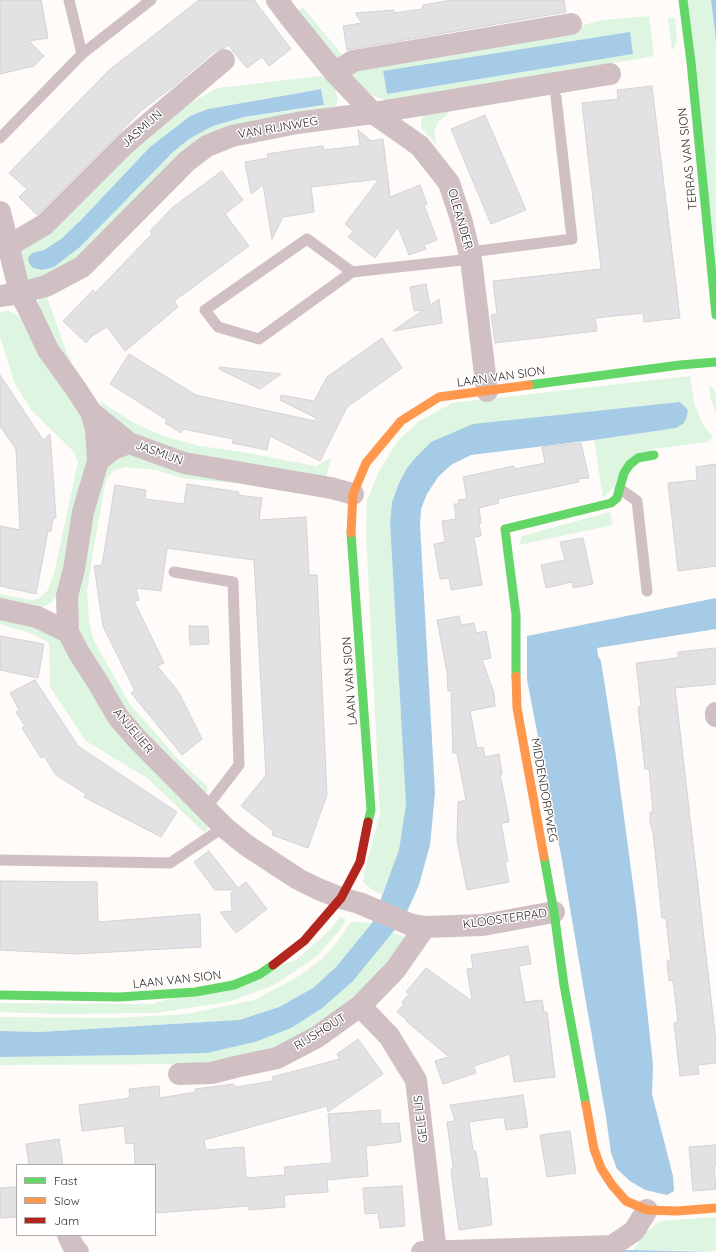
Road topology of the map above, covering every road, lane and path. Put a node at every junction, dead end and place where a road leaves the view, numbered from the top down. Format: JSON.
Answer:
{"nodes":[{"id":1,"x":69,"y":0,"type":"edge"},
{"id":2,"x":151,"y":0,"type":"edge"},
{"id":3,"x":277,"y":0,"type":"edge"},
{"id":4,"x":683,"y":0,"type":"edge"},
{"id":5,"x":571,"y":24,"type":"dead end"},
{"id":6,"x":82,"y":54,"type":"junction"},
{"id":7,"x":224,"y":60,"type":"dead end"},
{"id":8,"x":335,"y":73,"type":"junction"},
{"id":9,"x":610,"y":74,"type":"dead end"},
{"id":10,"x":556,"y":97,"type":"dead end"},
{"id":11,"x":373,"y":113,"type":"junction"},
{"id":12,"x":0,"y":138,"type":"edge"},
{"id":13,"x":0,"y":212,"type":"edge"},
{"id":14,"x":3,"y":243,"type":"edge"},
{"id":15,"x":470,"y":256,"type":"junction"},
{"id":16,"x":352,"y":272,"type":"junction"},
{"id":17,"x":10,"y":295,"type":"edge"},
{"id":18,"x":716,"y":315,"type":"edge"},
{"id":19,"x":716,"y":362,"type":"edge"},
{"id":20,"x":487,"y":391,"type":"junction"},
{"id":21,"x":91,"y":412,"type":"junction"},
{"id":22,"x":129,"y":443,"type":"junction"},
{"id":23,"x":654,"y":455,"type":"dead end"},
{"id":24,"x":98,"y":461,"type":"junction"},
{"id":25,"x":620,"y":489,"type":"junction"},
{"id":26,"x":353,"y":494,"type":"junction"},
{"id":27,"x":174,"y":572,"type":"dead end"},
{"id":28,"x":648,"y":591,"type":"dead end"},
{"id":29,"x":67,"y":596,"type":"junction"},
{"id":30,"x":0,"y":609,"type":"edge"},
{"id":31,"x":37,"y":617,"type":"junction"},
{"id":32,"x":68,"y":632,"type":"junction"},
{"id":33,"x":716,"y":713,"type":"edge"},
{"id":34,"x":716,"y":716,"type":"edge"},
{"id":35,"x":206,"y":808,"type":"junction"},
{"id":36,"x":224,"y":827,"type":"junction"},
{"id":37,"x":0,"y":860,"type":"edge"},
{"id":38,"x":341,"y":898,"type":"junction"},
{"id":39,"x":554,"y":912,"type":"junction"},
{"id":40,"x":417,"y":926,"type":"junction"},
{"id":41,"x":0,"y":995,"type":"edge"},
{"id":42,"x":360,"y":1006,"type":"junction"},
{"id":43,"x":179,"y":1074,"type":"dead end"},
{"id":44,"x":716,"y":1208,"type":"edge"},
{"id":45,"x":647,"y":1210,"type":"junction"},
{"id":46,"x":68,"y":1236,"type":"edge"},
{"id":47,"x":78,"y":1252,"type":"edge"},
{"id":48,"x":422,"y":1252,"type":"edge"},
{"id":49,"x":436,"y":1252,"type":"edge"}],
"edges":[{"from":1,"to":6,"type":"lane"},
{"from":2,"to":6,"type":"lane"},
{"from":3,"to":8,"type":"street","name":"OLEANDER"},
{"from":4,"to":18,"type":"street","name":"TERRAS VAN SION"},
{"from":5,"to":8,"type":"street"},
{"from":6,"to":12,"type":"lane"},
{"from":7,"to":14,"type":"street","name":"JASMIJN"},
{"from":8,"to":11,"type":"street","name":"OLEANDER"},
{"from":9,"to":11,"type":"street","name":"VAN RIJNWEG"},
{"from":10,"to":15,"type":"lane"},
{"from":11,"to":15,"type":"street","name":"OLEANDER"},
{"from":11,"to":17,"type":"street","name":"VAN RIJNWEG"},
{"from":13,"to":14,"type":"street","name":"JASMIJN"},
{"from":14,"to":17,"type":"street","name":"JASMIJN"},
{"from":15,"to":16,"type":"lane"},
{"from":15,"to":20,"type":"street","name":"OLEANDER"},
{"from":16,"to":16,"type":"lane"},
{"from":17,"to":21,"type":"street","name":"JASMIJN"},
{"from":19,"to":20,"type":"street","name":"LAAN VAN SION"},
{"from":20,"to":26,"type":"street","name":"LAAN VAN SION"},
{"from":21,"to":22,"type":"street","name":"JASMIJN"},
{"from":21,"to":24,"type":"street","name":"ANJELIER"},
{"from":22,"to":24,"type":"street"},
{"from":22,"to":26,"type":"street","name":"JASMIJN"},
{"from":23,"to":25,"type":"street","name":"MIDDENDORPWEG"},
{"from":24,"to":29,"type":"street","name":"ANJELIER"},
{"from":25,"to":28,"type":"lane"},
{"from":25,"to":39,"type":"street","name":"MIDDENDORPWEG"},
{"from":26,"to":38,"type":"street","name":"LAAN VAN SION"},
{"from":27,"to":35,"type":"lane"},
{"from":29,"to":31,"type":"street"},
{"from":29,"to":32,"type":"street","name":"ANJELIER"},
{"from":30,"to":31,"type":"street"},
{"from":31,"to":32,"type":"street"},
{"from":32,"to":35,"type":"street","name":"ANJELIER"},
{"from":33,"to":34,"type":"street"},
{"from":35,"to":36,"type":"street","name":"ANJELIER"},
{"from":36,"to":37,"type":"lane"},
{"from":36,"to":38,"type":"street","name":"ANJELIER"},
{"from":38,"to":40,"type":"street","name":"KLOOSTERPAD"},
{"from":38,"to":41,"type":"street","name":"LAAN VAN SION"},
{"from":39,"to":40,"type":"street","name":"KLOOSTERPAD"},
{"from":39,"to":45,"type":"street","name":"MIDDENDORPWEG"},
{"from":40,"to":42,"type":"street","name":"RIJSHOUT"},
{"from":42,"to":43,"type":"street","name":"RIJSHOUT"},
{"from":42,"to":49,"type":"street","name":"GELE LIS"},
{"from":44,"to":45,"type":"street","name":"MIDDENDORPWEG"},
{"from":45,"to":49,"type":"street"},
{"from":46,"to":47,"type":"street"},
{"from":48,"to":49,"type":"street"}]}
